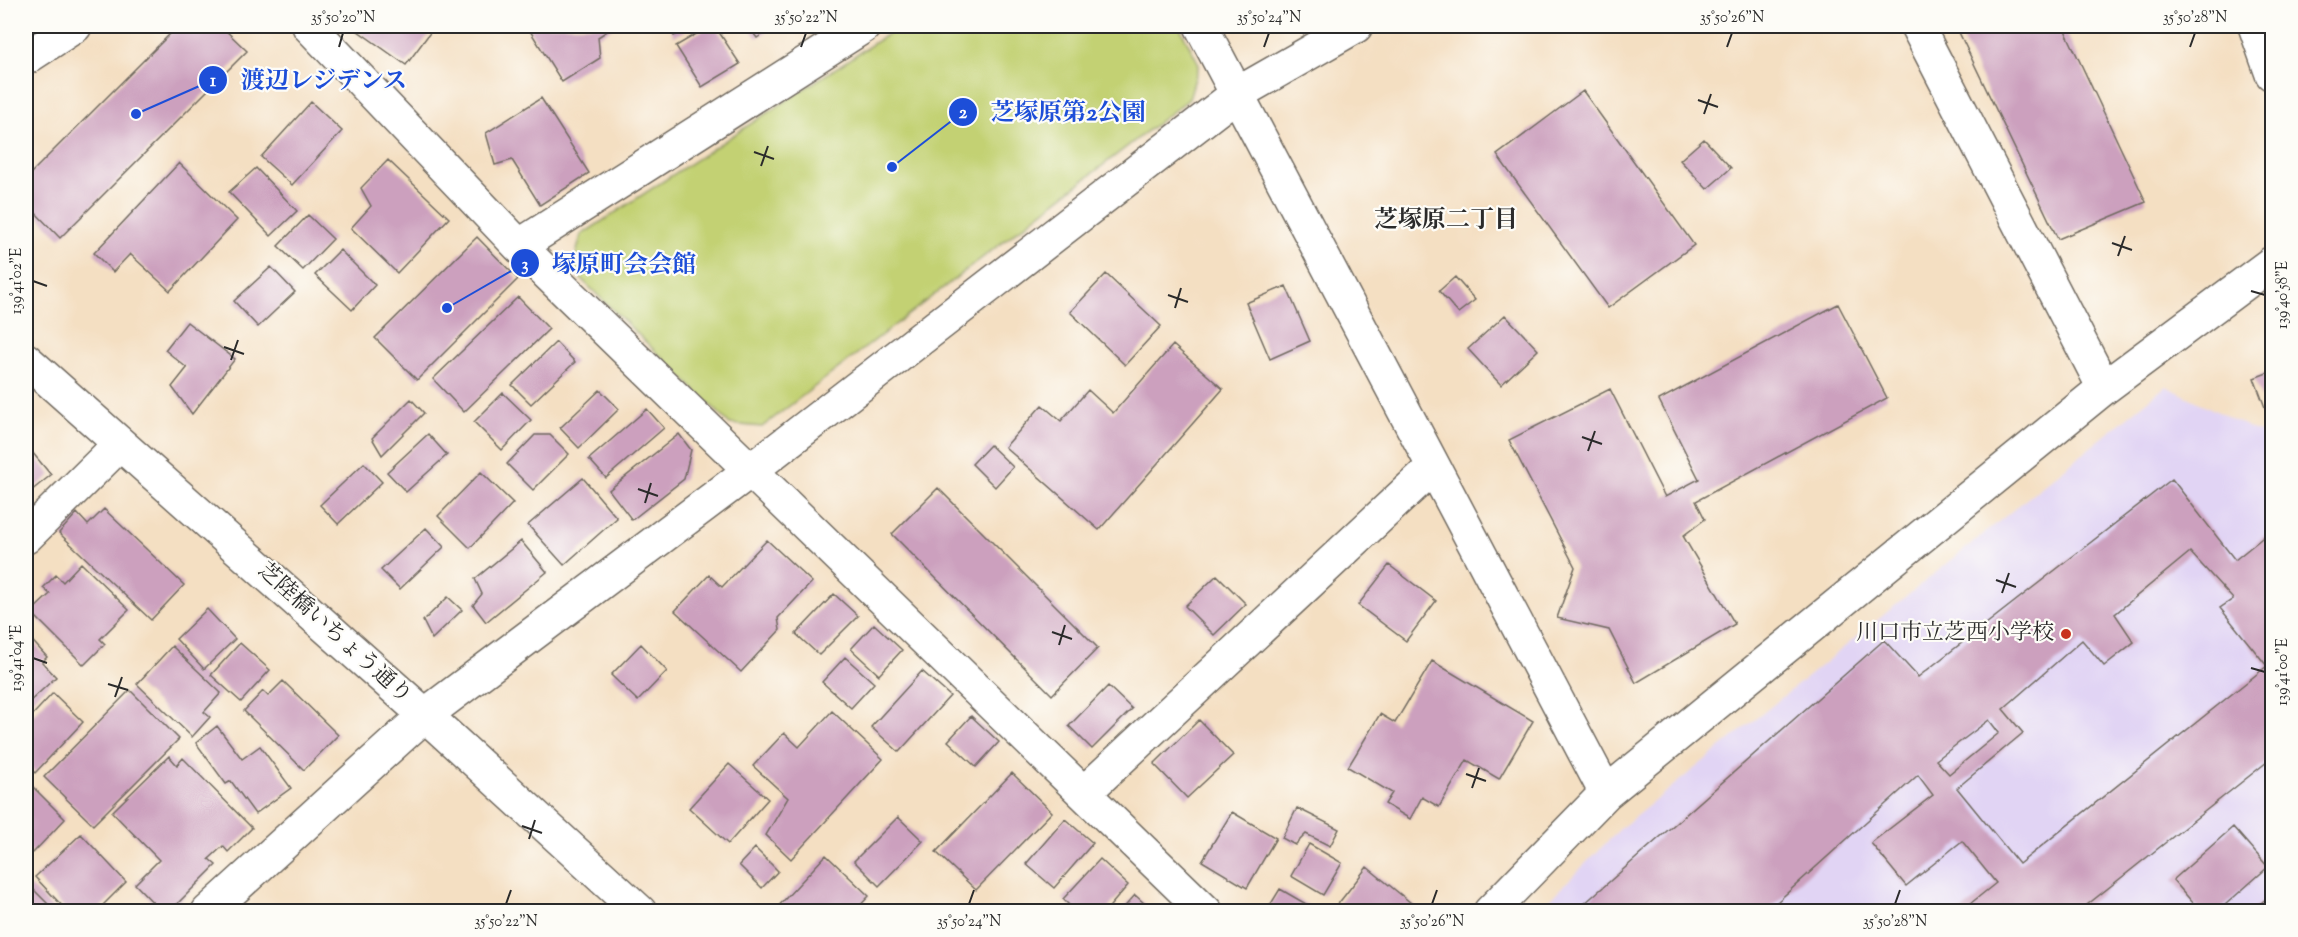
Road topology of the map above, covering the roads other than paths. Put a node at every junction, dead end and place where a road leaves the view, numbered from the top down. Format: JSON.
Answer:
{"nodes":[{"id":1,"x":75,"y":26,"type":"edge"},
{"id":2,"x":309,"y":26,"type":"edge"},
{"id":3,"x":864,"y":26,"type":"edge"},
{"id":4,"x":1201,"y":26,"type":"edge"},
{"id":5,"x":1356,"y":26,"type":"edge"},
{"id":6,"x":1917,"y":26,"type":"edge"},
{"id":7,"x":2255,"y":26,"type":"edge"},
{"id":8,"x":26,"y":58,"type":"edge"},
{"id":9,"x":2272,"y":74,"type":"edge"},
{"id":10,"x":1237,"y":94,"type":"junction"},
{"id":11,"x":519,"y":246,"type":"junction"},
{"id":12,"x":2272,"y":263,"type":"edge"},
{"id":13,"x":26,"y":360,"type":"edge"},
{"id":14,"x":2104,"y":388,"type":"junction"},
{"id":15,"x":120,"y":444,"type":"junction"},
{"id":16,"x":1433,"y":467,"type":"junction"},
{"id":17,"x":751,"y":470,"type":"junction"},
{"id":18,"x":26,"y":537,"type":"edge"},
{"id":19,"x":425,"y":715,"type":"junction"},
{"id":20,"x":1085,"y":792,"type":"junction"},
{"id":21,"x":1606,"y":794,"type":"junction"},
{"id":22,"x":208,"y":912,"type":"edge"},
{"id":23,"x":640,"y":912,"type":"edge"},
{"id":24,"x":1206,"y":912,"type":"edge"},
{"id":25,"x":1490,"y":912,"type":"edge"}],
"edges":[{"from":1,"to":8,"type":"street"},
{"from":2,"to":11,"type":"street"},
{"from":3,"to":11,"type":"street"},
{"from":4,"to":10,"type":"street"},
{"from":5,"to":10,"type":"street"},
{"from":6,"to":14,"type":"street"},
{"from":7,"to":9,"type":"street"},
{"from":10,"to":16,"type":"street"},
{"from":10,"to":17,"type":"street"},
{"from":11,"to":17,"type":"street"},
{"from":12,"to":14,"type":"street"},
{"from":13,"to":15,"type":"street","name":"芝陸橋いちょう通り"},
{"from":14,"to":21,"type":"street"},
{"from":15,"to":18,"type":"street"},
{"from":15,"to":19,"type":"street","name":"芝陸橋いちょう通り"},
{"from":16,"to":20,"type":"street"},
{"from":16,"to":21,"type":"street"},
{"from":17,"to":19,"type":"street"},
{"from":17,"to":20,"type":"street"},
{"from":19,"to":22,"type":"street"},
{"from":19,"to":23,"type":"street","name":"芝陸橋いちょう通り"},
{"from":20,"to":24,"type":"street"},
{"from":21,"to":25,"type":"street"}]}
